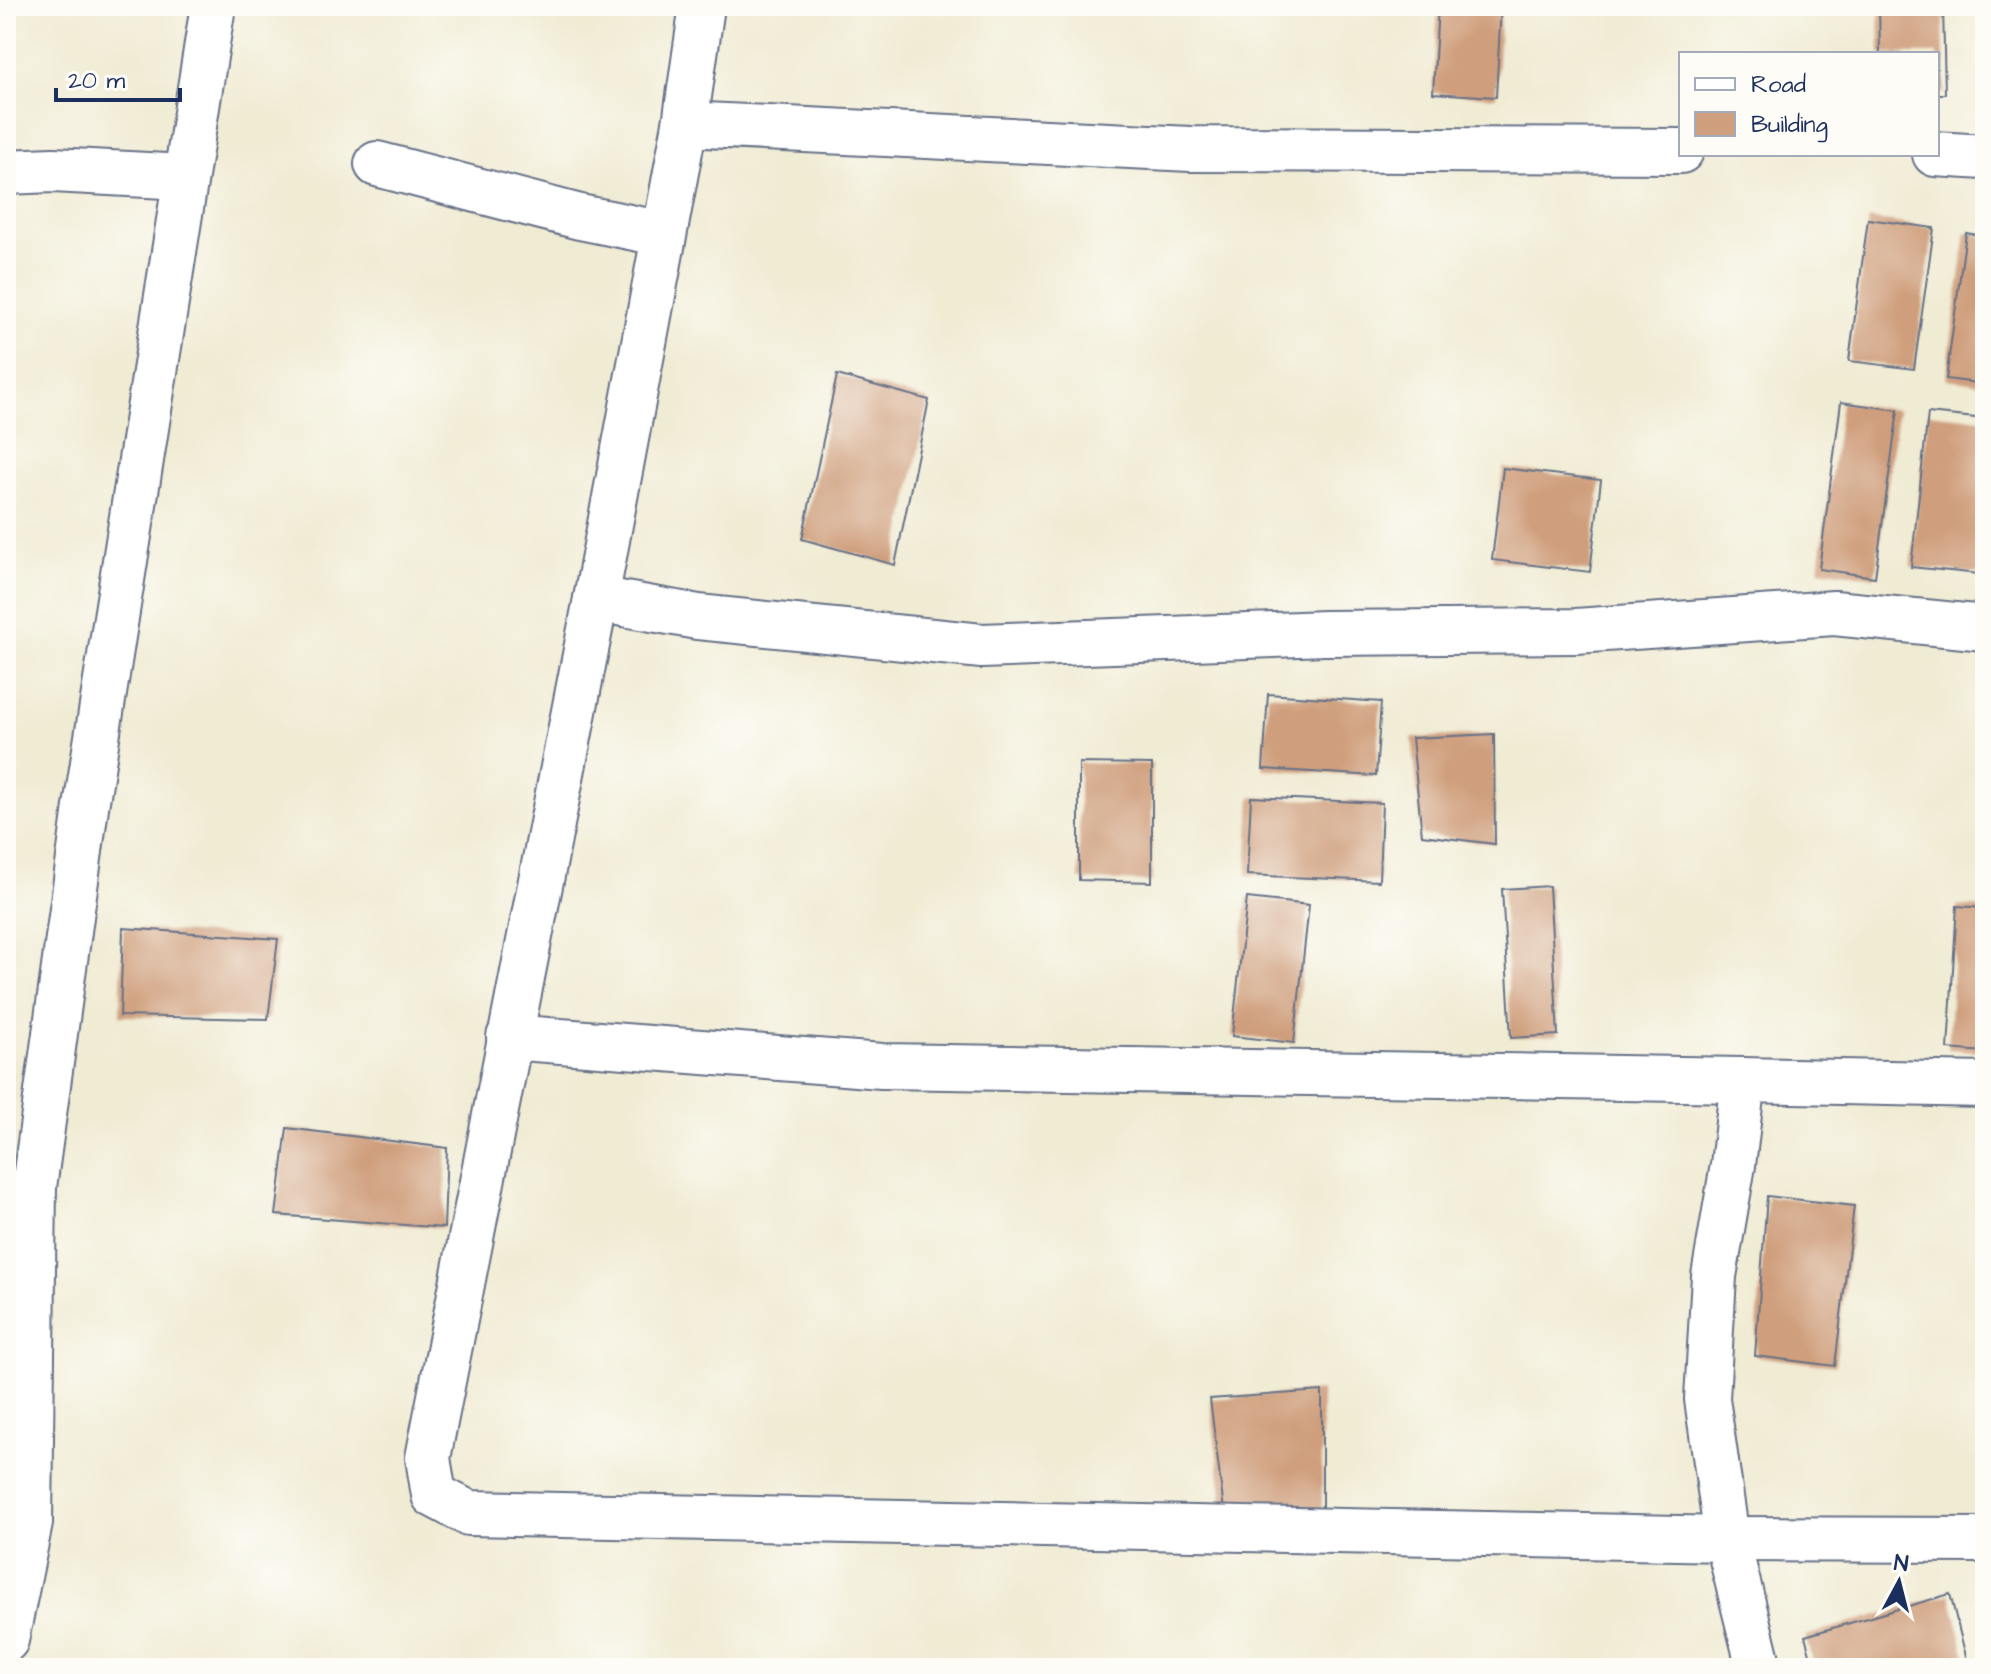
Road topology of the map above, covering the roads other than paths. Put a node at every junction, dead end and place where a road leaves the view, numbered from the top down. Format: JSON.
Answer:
{"nodes":[{"id":1,"x":213,"y":6,"type":"edge"},
{"id":2,"x":702,"y":6,"type":"edge"},
{"id":3,"x":685,"y":124,"type":"junction"},
{"id":4,"x":1679,"y":151,"type":"edge"},
{"id":5,"x":1939,"y":154,"type":"edge"},
{"id":6,"x":1985,"y":157,"type":"edge"},
{"id":7,"x":377,"y":164,"type":"dead end"},
{"id":8,"x":6,"y":172,"type":"edge"},
{"id":9,"x":185,"y":177,"type":"junction"},
{"id":10,"x":664,"y":234,"type":"junction"},
{"id":11,"x":596,"y":599,"type":"junction"},
{"id":12,"x":1985,"y":628,"type":"edge"},
{"id":13,"x":509,"y":1037,"type":"junction"},
{"id":14,"x":1743,"y":1080,"type":"junction"},
{"id":15,"x":1985,"y":1085,"type":"edge"},
{"id":16,"x":1727,"y":1539,"type":"junction"},
{"id":17,"x":1985,"y":1540,"type":"edge"},
{"id":18,"x":6,"y":1640,"type":"edge"},
{"id":19,"x":1759,"y":1668,"type":"edge"}],
"edges":[{"from":1,"to":9,"type":"street"},
{"from":2,"to":3,"type":"street"},
{"from":3,"to":4,"type":"street"},
{"from":3,"to":10,"type":"street"},
{"from":5,"to":6,"type":"street"},
{"from":7,"to":10,"type":"street"},
{"from":8,"to":9,"type":"street"},
{"from":9,"to":18,"type":"street"},
{"from":10,"to":11,"type":"street"},
{"from":11,"to":12,"type":"street"},
{"from":11,"to":13,"type":"street"},
{"from":13,"to":14,"type":"street"},
{"from":13,"to":16,"type":"street"},
{"from":14,"to":15,"type":"street"},
{"from":14,"to":16,"type":"street"},
{"from":16,"to":17,"type":"street"},
{"from":16,"to":19,"type":"street"}]}
